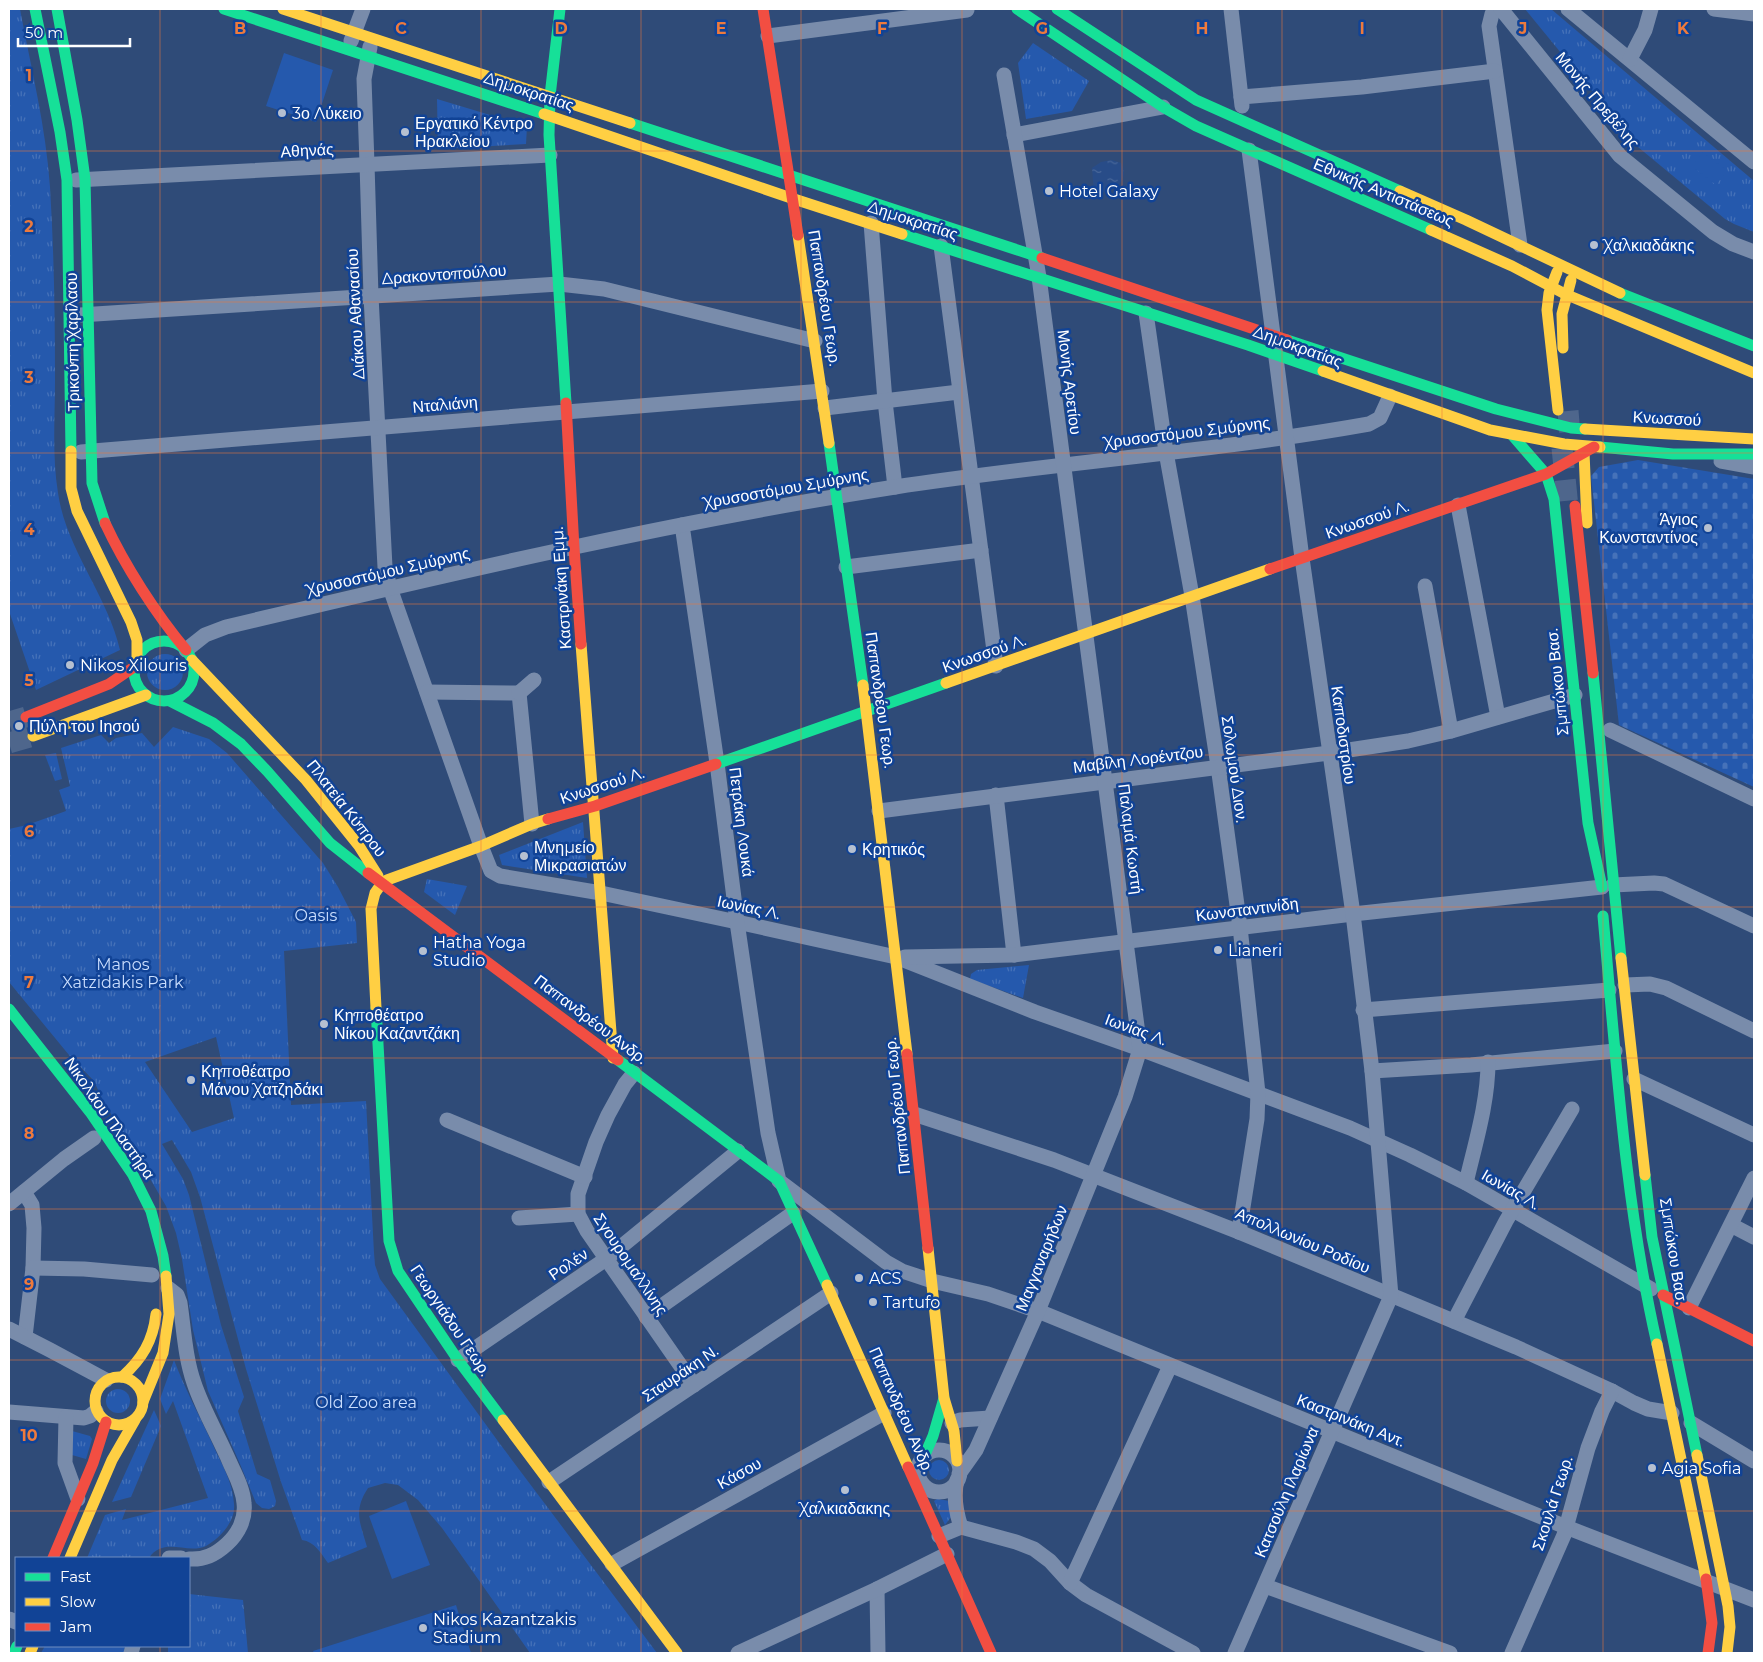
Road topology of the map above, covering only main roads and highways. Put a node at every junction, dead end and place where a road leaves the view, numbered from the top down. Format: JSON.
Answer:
{"nodes":[{"id":1,"x":35,"y":9,"type":"edge"},
{"id":2,"x":56,"y":9,"type":"edge"},
{"id":3,"x":224,"y":9,"type":"edge"},
{"id":4,"x":283,"y":9,"type":"edge"},
{"id":5,"x":560,"y":9,"type":"edge"},
{"id":6,"x":763,"y":9,"type":"edge"},
{"id":7,"x":1017,"y":9,"type":"edge"},
{"id":8,"x":1057,"y":9,"type":"edge"},
{"id":9,"x":550,"y":96,"type":"junction"},
{"id":10,"x":549,"y":115,"type":"junction"},
{"id":11,"x":791,"y":175,"type":"junction"},
{"id":12,"x":794,"y":199,"type":"junction"},
{"id":13,"x":1560,"y":265,"type":"junction"},
{"id":14,"x":1574,"y":272,"type":"junction"},
{"id":15,"x":1550,"y":287,"type":"junction"},
{"id":16,"x":1565,"y":294,"type":"junction"},
{"id":17,"x":1754,"y":346,"type":"edge"},
{"id":18,"x":1754,"y":373,"type":"edge"},
{"id":19,"x":1578,"y":428,"type":"joint"},
{"id":20,"x":1512,"y":436,"type":"junction"},
{"id":21,"x":1754,"y":439,"type":"edge"},
{"id":22,"x":1589,"y":450,"type":"junction"},
{"id":23,"x":1754,"y":454,"type":"edge"},
{"id":24,"x":1546,"y":474,"type":"junction"},
{"id":25,"x":1585,"y":495,"type":"junction"},
{"id":26,"x":1554,"y":499,"type":"junction"},
{"id":27,"x":189,"y":655,"type":"junction"},
{"id":28,"x":136,"y":662,"type":"junction"},
{"id":29,"x":146,"y":695,"type":"junction"},
{"id":30,"x":170,"y":701,"type":"junction"},
{"id":31,"x":866,"y":710,"type":"junction"},
{"id":32,"x":26,"y":717,"type":"tunnel mouth"},
{"id":33,"x":1611,"y":734,"type":"road end"},
{"id":34,"x":33,"y":736,"type":"tunnel mouth"},
{"id":35,"x":595,"y":806,"type":"junction"},
{"id":36,"x":1622,"y":844,"type":"dead end"},
{"id":37,"x":1610,"y":849,"type":"junction"},
{"id":38,"x":382,"y":883,"type":"junction"},
{"id":39,"x":1605,"y":893,"type":"junction"},
{"id":40,"x":9,"y":1009,"type":"edge"},
{"id":41,"x":26,"y":1050,"type":"dead end"},
{"id":42,"x":613,"y":1058,"type":"junction"},
{"id":43,"x":74,"y":1110,"type":"dead end"},
{"id":44,"x":91,"y":1134,"type":"road end"},
{"id":45,"x":110,"y":1162,"type":"dead end"},
{"id":46,"x":149,"y":1260,"type":"dead end"},
{"id":47,"x":158,"y":1282,"type":"junction"},
{"id":48,"x":1663,"y":1296,"type":"junction"},
{"id":49,"x":155,"y":1300,"type":"dead end"},
{"id":50,"x":1754,"y":1341,"type":"edge"},
{"id":51,"x":122,"y":1377,"type":"junction"},
{"id":52,"x":944,"y":1398,"type":"junction"},
{"id":53,"x":143,"y":1402,"type":"junction"},
{"id":54,"x":135,"y":1420,"type":"junction"},
{"id":55,"x":106,"y":1422,"type":"junction"},
{"id":56,"x":958,"y":1472,"type":"road end"},
{"id":57,"x":920,"y":1474,"type":"junction"},
{"id":58,"x":53,"y":1557,"type":"edge"},
{"id":59,"x":70,"y":1557,"type":"edge"},
{"id":60,"x":677,"y":1653,"type":"edge"},
{"id":61,"x":990,"y":1653,"type":"edge"},
{"id":62,"x":1708,"y":1653,"type":"edge"},
{"id":63,"x":1727,"y":1653,"type":"edge"}],
"edges":[{"from":1,"to":28,"type":"main road","name":"Τρικούπη Χαρίλαου"},
{"from":2,"to":27,"type":"main road","name":"Τρικούπη Χαρίλαου"},
{"from":3,"to":10,"type":"main road","name":"Δημοκρατίας"},
{"from":4,"to":9,"type":"main road","name":"Δημοκρατίας"},
{"from":5,"to":9,"type":"main road","name":"Καστρινάκη Εμμ."},
{"from":6,"to":11,"type":"main road","name":"Παπανδρέου Γεωρ."},
{"from":7,"to":15,"type":"main road","name":"Εθνικής Αντιστάσεως"},
{"from":8,"to":13,"type":"main road","name":"Εθνικής Αντιστάσεως"},
{"from":9,"to":10,"type":"main road","name":"Καστρινάκη Εμμ."},
{"from":9,"to":11,"type":"main road","name":"Δημοκρατίας"},
{"from":10,"to":12,"type":"main road","name":"Δημοκρατίας"},
{"from":10,"to":35,"type":"main road","name":"Καστρινάκη Εμμ."},
{"from":11,"to":12,"type":"main road","name":"Παπανδρέου Γεωρ."},
{"from":11,"to":19,"type":"main road","name":"Δημοκρατίας"},
{"from":12,"to":20,"type":"main road","name":"Δημοκρατίας"},
{"from":12,"to":31,"type":"main road","name":"Παπανδρέου Γεωρ."},
{"from":13,"to":14,"type":"main road","name":"Εθνικής Αντιστάσεως"},
{"from":13,"to":15,"type":"main road"},
{"from":14,"to":16,"type":"main road"},
{"from":14,"to":17,"type":"main road","name":"Εθνικής Αντιστάσεως"},
{"from":15,"to":16,"type":"main road","name":"Εθνικής Αντιστάσεως"},
{"from":15,"to":16,"type":"main road"},
{"from":16,"to":18,"type":"main road","name":"Εθνικής Αντιστάσεως"},
{"from":19,"to":21,"type":"main road","name":"Κνωσσού"},
{"from":20,"to":22,"type":"main road","name":"Δημοκρατίας"},
{"from":20,"to":24,"type":"main road"},
{"from":22,"to":23,"type":"main road","name":"Κνωσσού"},
{"from":22,"to":24,"type":"main road","name":"Κνωσσού Λ."},
{"from":22,"to":25,"type":"main road"},
{"from":24,"to":26,"type":"main road","name":"Σμπώκου Βασ."},
{"from":24,"to":31,"type":"main road","name":"Κνωσσού Λ."},
{"from":25,"to":26,"type":"main road"},
{"from":25,"to":33,"type":"main road"},
{"from":26,"to":39,"type":"main road","name":"Σμπώκου Βασ."},
{"from":27,"to":28,"type":"main road"},
{"from":27,"to":30,"type":"main road"},
{"from":27,"to":38,"type":"main road","name":"Πλατεία Κύπρου"},
{"from":28,"to":29,"type":"main road"},
{"from":28,"to":32,"type":"main road"},
{"from":29,"to":30,"type":"main road"},
{"from":29,"to":34,"type":"main road"},
{"from":30,"to":38,"type":"main road","name":"Πλατεία Κύπρου"},
{"from":31,"to":35,"type":"main road","name":"Κνωσσού Λ."},
{"from":31,"to":52,"type":"main road","name":"Παπανδρέου Γεωρ."},
{"from":35,"to":38,"type":"main road","name":"Κνωσσού Λ."},
{"from":35,"to":42,"type":"main road","name":"Καστρινάκη Εμμ."},
{"from":36,"to":37,"type":"main road"},
{"from":37,"to":39,"type":"main road","name":"Σμπώκου Βασ."},
{"from":37,"to":39,"type":"main road","name":"Σμπώκου Βασ."},
{"from":38,"to":42,"type":"main road","name":"Παπανδρέου Ανδρ."},
{"from":38,"to":60,"type":"main road","name":"Γεωργιάδου Γεωρ."},
{"from":39,"to":48,"type":"main road","name":"Σμπώκου Βασ."},
{"from":39,"to":62,"type":"main road","name":"Σμπώκου Βασ."},
{"from":40,"to":47,"type":"main road","name":"Νικολάου Πλαστήρα"},
{"from":41,"to":43,"type":"main road","name":"Νικολάου Πλαστήρα"},
{"from":42,"to":57,"type":"main road","name":"Παπανδρέου Ανδρ."},
{"from":44,"to":45,"type":"main road","name":"Νικολάου Πλαστήρα"},
{"from":46,"to":47,"type":"main road","name":"Νικολάου Πλαστήρα"},
{"from":47,"to":53,"type":"main road","name":"Νικολάου Πλαστήρα"},
{"from":48,"to":50,"type":"main road","name":"Ιωνίας Λ."},
{"from":48,"to":63,"type":"main road","name":"Σμπώκου Βασ."},
{"from":49,"to":51,"type":"main road"},
{"from":51,"to":53,"type":"main road"},
{"from":51,"to":55,"type":"main road"},
{"from":52,"to":56,"type":"main road"},
{"from":52,"to":57,"type":"main road"},
{"from":53,"to":54,"type":"main road"},
{"from":54,"to":55,"type":"main road"},
{"from":54,"to":59,"type":"main road"},
{"from":55,"to":58,"type":"main road"},
{"from":57,"to":61,"type":"main road","name":"Παπανδρέου Ανδρ."}]}
